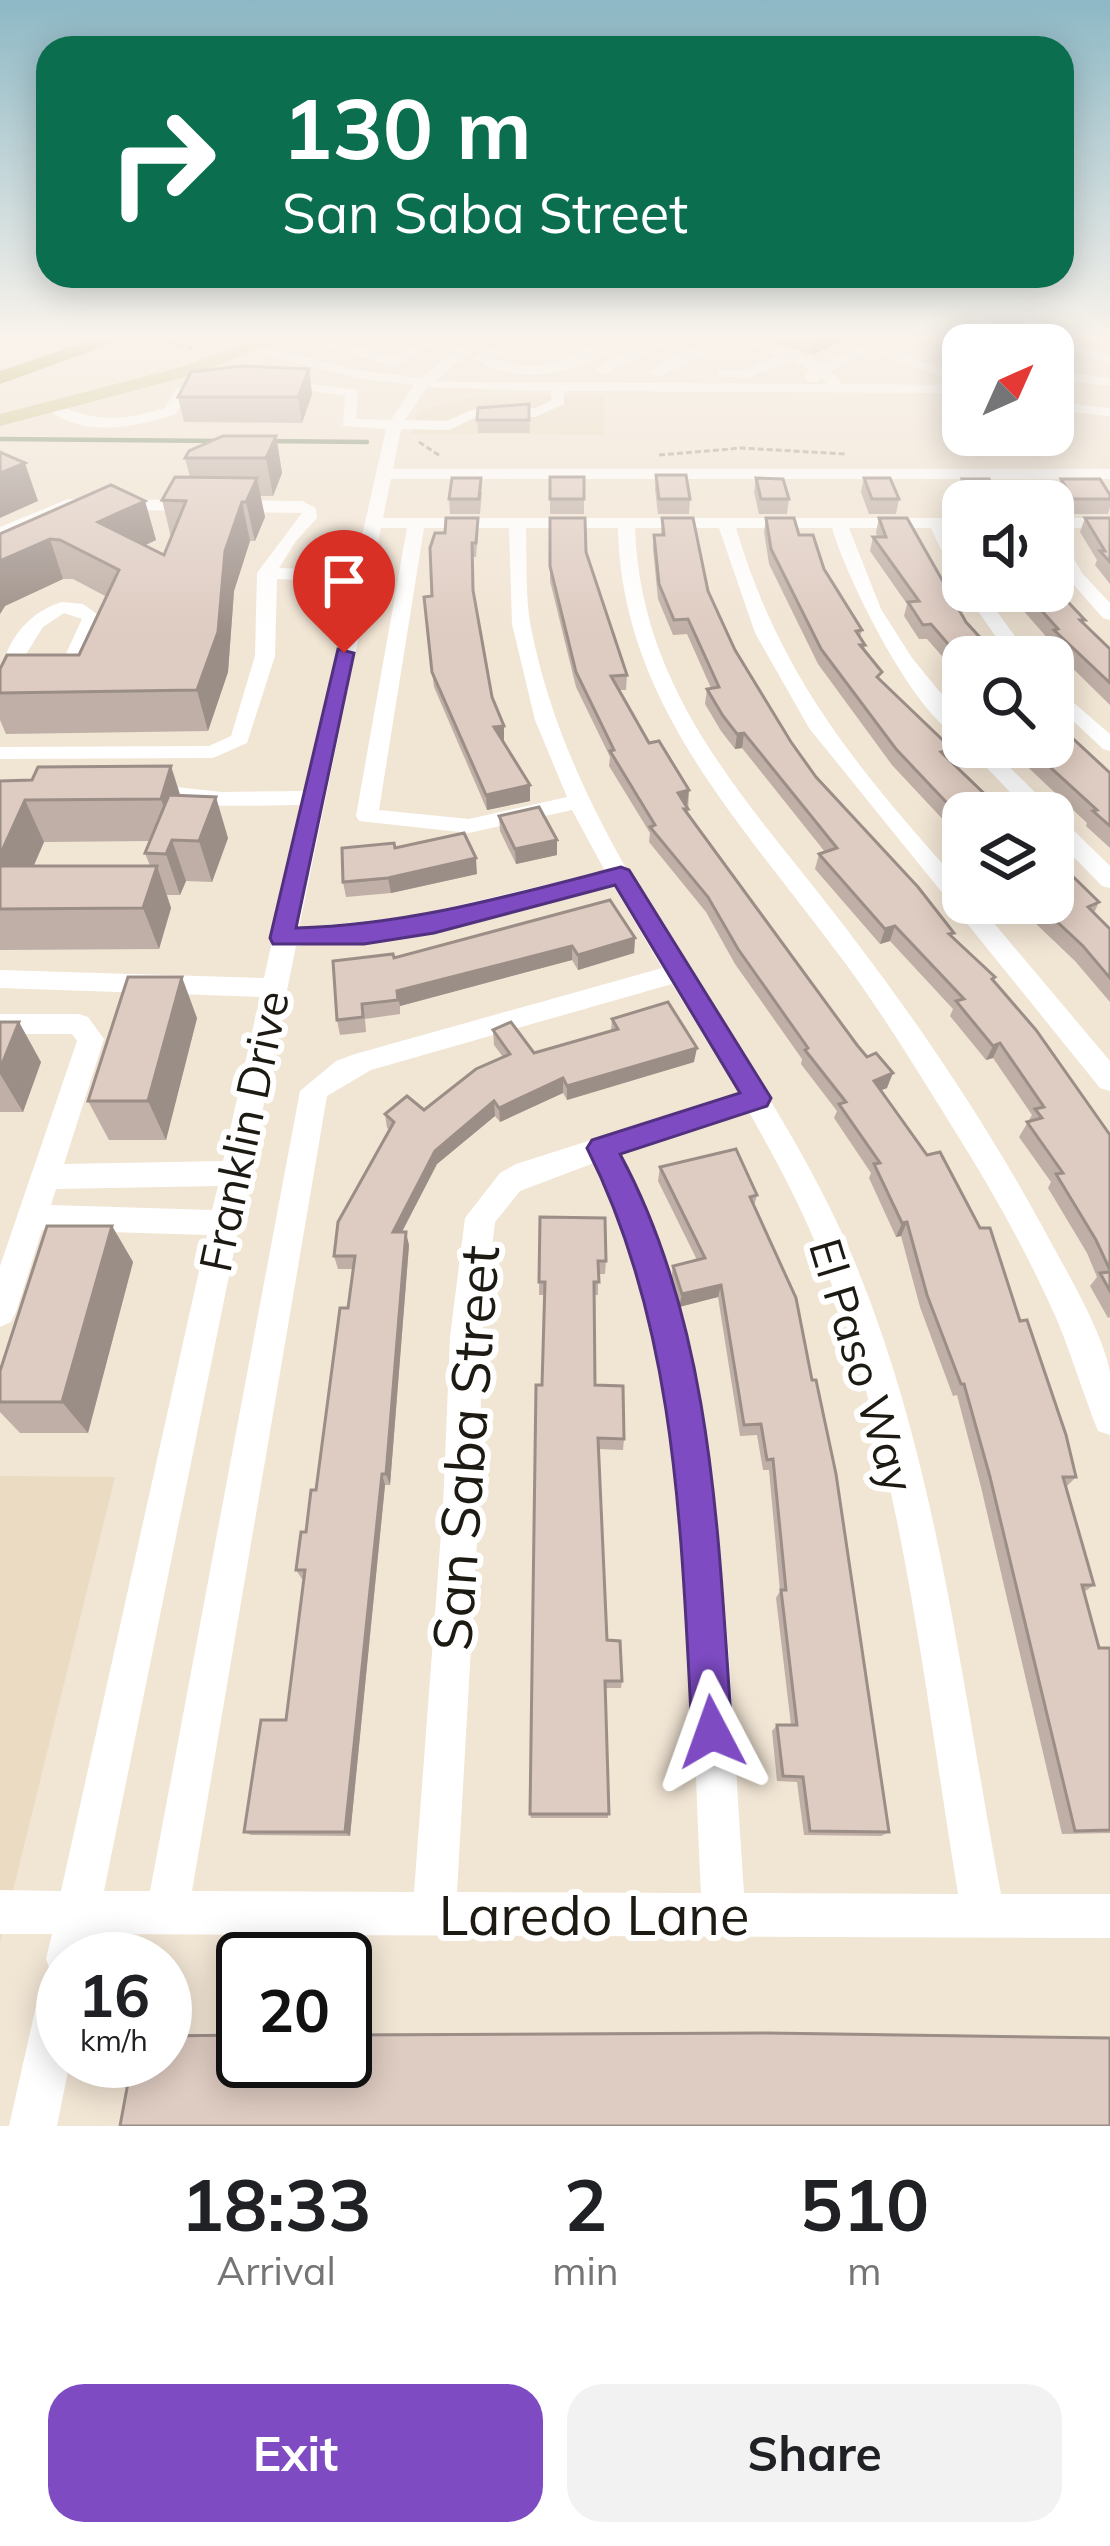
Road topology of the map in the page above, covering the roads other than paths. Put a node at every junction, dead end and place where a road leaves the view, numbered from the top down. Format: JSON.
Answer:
{"nodes":[{"id":1,"x":391,"y":437,"type":"edge"},
{"id":2,"x":383,"y":474,"type":"junction"},
{"id":3,"x":1110,"y":474,"type":"edge"},
{"id":4,"x":126,"y":504,"type":"junction"},
{"id":5,"x":375,"y":523,"type":"junction"},
{"id":6,"x":416,"y":523,"type":"junction"},
{"id":7,"x":517,"y":523,"type":"junction"},
{"id":8,"x":626,"y":523,"type":"junction"},
{"id":9,"x":726,"y":523,"type":"junction"},
{"id":10,"x":839,"y":523,"type":"junction"},
{"id":11,"x":938,"y":523,"type":"junction"},
{"id":12,"x":942,"y":523,"type":"edge"},
{"id":13,"x":1074,"y":523,"type":"edge"},
{"id":14,"x":84,"y":524,"type":"edge"},
{"id":15,"x":1110,"y":524,"type":"edge"},
{"id":16,"x":942,"y":532,"type":"edge"},
{"id":17,"x":0,"y":533,"type":"edge"},
{"id":18,"x":269,"y":567,"type":"junction"},
{"id":19,"x":365,"y":572,"type":"junction"},
{"id":20,"x":1074,"y":572,"type":"edge"},
{"id":21,"x":1110,"y":614,"type":"edge"},
{"id":22,"x":0,"y":680,"type":"edge"},
{"id":23,"x":942,"y":706,"type":"edge"},
{"id":24,"x":1074,"y":711,"type":"edge"},
{"id":25,"x":1110,"y":745,"type":"edge"},
{"id":26,"x":169,"y":752,"type":"junction"},
{"id":27,"x":0,"y":753,"type":"edge"},
{"id":28,"x":998,"y":768,"type":"edge"},
{"id":29,"x":120,"y":790,"type":"edge"},
{"id":30,"x":156,"y":791,"type":"junction"},
{"id":31,"x":1022,"y":792,"type":"edge"},
{"id":32,"x":315,"y":798,"type":"junction"},
{"id":33,"x":580,"y":801,"type":"junction"},
{"id":34,"x":1074,"y":844,"type":"edge"},
{"id":35,"x":621,"y":875,"type":"junction"},
{"id":36,"x":942,"y":877,"type":"edge"},
{"id":37,"x":1110,"y":880,"type":"edge"},
{"id":38,"x":982,"y":924,"type":"edge"},
{"id":39,"x":282,"y":938,"type":"junction"},
{"id":40,"x":680,"y":972,"type":"junction"},
{"id":41,"x":0,"y":979,"type":"edge"},
{"id":42,"x":273,"y":988,"type":"junction"},
{"id":43,"x":0,"y":1024,"type":"edge"},
{"id":44,"x":1110,"y":1080,"type":"edge"},
{"id":45,"x":758,"y":1098,"type":"junction"},
{"id":46,"x":602,"y":1148,"type":"junction"},
{"id":47,"x":236,"y":1173,"type":"junction"},
{"id":48,"x":48,"y":1177,"type":"junction"},
{"id":49,"x":34,"y":1217,"type":"junction"},
{"id":50,"x":225,"y":1223,"type":"junction"},
{"id":51,"x":0,"y":1312,"type":"edge"},
{"id":52,"x":1110,"y":1419,"type":"edge"},
{"id":53,"x":0,"y":1912,"type":"edge"},
{"id":54,"x":78,"y":1913,"type":"junction"},
{"id":55,"x":166,"y":1913,"type":"junction"},
{"id":56,"x":434,"y":1915,"type":"junction"},
{"id":57,"x":724,"y":1916,"type":"junction"},
{"id":58,"x":983,"y":1916,"type":"junction"},
{"id":59,"x":1110,"y":1916,"type":"edge"},
{"id":60,"x":74,"y":1932,"type":"edge"},
{"id":61,"x":41,"y":2088,"type":"edge"},
{"id":62,"x":33,"y":2126,"type":"edge"}],
"edges":[{"from":1,"to":2,"type":"street","name":"Franklin Drive"},
{"from":2,"to":3,"type":"street"},
{"from":2,"to":5,"type":"street","name":"Franklin Drive"},
{"from":4,"to":14,"type":"street"},
{"from":4,"to":17,"type":"street"},
{"from":4,"to":18,"type":"street"},
{"from":5,"to":6,"type":"street"},
{"from":5,"to":19,"type":"street","name":"Franklin Drive"},
{"from":6,"to":7,"type":"street"},
{"from":6,"to":33,"type":"street"},
{"from":7,"to":8,"type":"street"},
{"from":7,"to":33,"type":"street","name":"El Paso Way"},
{"from":8,"to":9,"type":"street"},
{"from":8,"to":52,"type":"street"},
{"from":9,"to":10,"type":"street"},
{"from":9,"to":36,"type":"street"},
{"from":10,"to":11,"type":"street"},
{"from":10,"to":23,"type":"street"},
{"from":11,"to":12,"type":"street"},
{"from":11,"to":16,"type":"street"},
{"from":13,"to":15,"type":"street"},
{"from":18,"to":19,"type":"street"},
{"from":18,"to":26,"type":"street"},
{"from":19,"to":32,"type":"street","name":"Franklin Drive"},
{"from":20,"to":21,"type":"street"},
{"from":22,"to":22,"type":"street"},
{"from":24,"to":25,"type":"street"},
{"from":26,"to":27,"type":"street"},
{"from":26,"to":30,"type":"street"},
{"from":28,"to":31,"type":"street"},
{"from":29,"to":30,"type":"street"},
{"from":30,"to":32,"type":"street"},
{"from":32,"to":39,"type":"street","name":"Franklin Drive"},
{"from":33,"to":35,"type":"street","name":"El Paso Way"},
{"from":34,"to":37,"type":"street"},
{"from":35,"to":39,"type":"street"},
{"from":35,"to":40,"type":"street","name":"El Paso Way"},
{"from":38,"to":44,"type":"street"},
{"from":39,"to":42,"type":"street","name":"Franklin Drive"},
{"from":40,"to":45,"type":"street","name":"El Paso Way"},
{"from":40,"to":55,"type":"street"},
{"from":41,"to":42,"type":"street"},
{"from":42,"to":47,"type":"street","name":"Franklin Drive"},
{"from":43,"to":48,"type":"street"},
{"from":45,"to":46,"type":"street","name":"San Saba Street"},
{"from":45,"to":58,"type":"street","name":"El Paso Way"},
{"from":46,"to":56,"type":"street","name":"San Saba Street"},
{"from":46,"to":57,"type":"street"},
{"from":47,"to":48,"type":"street"},
{"from":47,"to":50,"type":"street","name":"Franklin Drive"},
{"from":48,"to":49,"type":"street"},
{"from":49,"to":50,"type":"street"},
{"from":49,"to":51,"type":"street"},
{"from":50,"to":54,"type":"street","name":"Franklin Drive"},
{"from":53,"to":54,"type":"street","name":"Laredo Lane"},
{"from":54,"to":55,"type":"street","name":"Laredo Lane"},
{"from":54,"to":60,"type":"street","name":"Franklin Drive"},
{"from":55,"to":56,"type":"street","name":"Laredo Lane"},
{"from":56,"to":57,"type":"street","name":"Laredo Lane"},
{"from":57,"to":58,"type":"street","name":"Laredo Lane"},
{"from":58,"to":59,"type":"street","name":"Laredo Lane"},
{"from":61,"to":62,"type":"street"}]}
